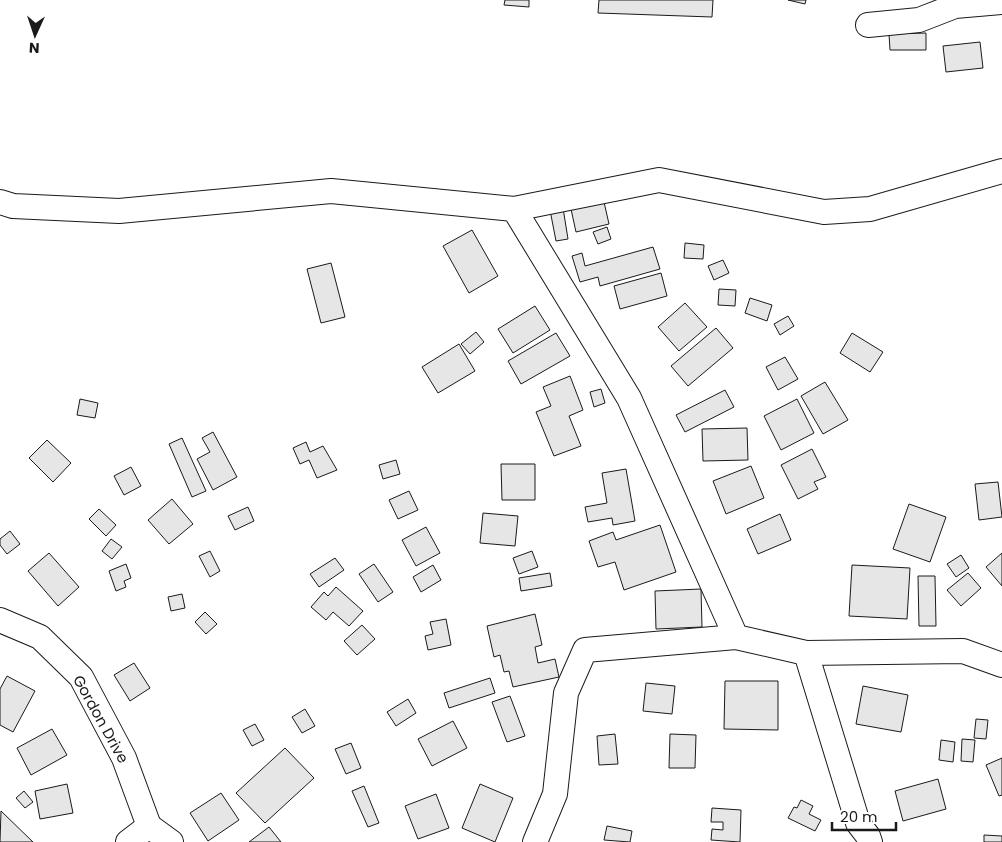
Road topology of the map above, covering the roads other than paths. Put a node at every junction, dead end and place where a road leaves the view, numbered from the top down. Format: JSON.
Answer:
{"nodes":[{"id":1,"x":1002,"y":2,"type":"edge"},
{"id":2,"x":868,"y":25,"type":"dead end"},
{"id":3,"x":1002,"y":170,"type":"edge"},
{"id":4,"x":0,"y":202,"type":"edge"},
{"id":5,"x":514,"y":209,"type":"junction"},
{"id":6,"x":0,"y":620,"type":"edge"},
{"id":7,"x":736,"y":637,"type":"junction"},
{"id":8,"x":806,"y":653,"type":"junction"},
{"id":9,"x":1002,"y":665,"type":"edge"},
{"id":10,"x":150,"y":826,"type":"junction"},
{"id":11,"x":128,"y":842,"type":"edge"},
{"id":12,"x":170,"y":842,"type":"edge"},
{"id":13,"x":534,"y":842,"type":"edge"},
{"id":14,"x":870,"y":842,"type":"edge"}],
"edges":[{"from":1,"to":2,"type":"street"},
{"from":3,"to":5,"type":"street"},
{"from":4,"to":5,"type":"street"},
{"from":5,"to":7,"type":"street"},
{"from":6,"to":10,"type":"street","name":"Gordon Drive"},
{"from":7,"to":8,"type":"street"},
{"from":7,"to":13,"type":"street"},
{"from":8,"to":9,"type":"street"},
{"from":8,"to":14,"type":"street"},
{"from":10,"to":11,"type":"street"},
{"from":10,"to":12,"type":"street"}]}
